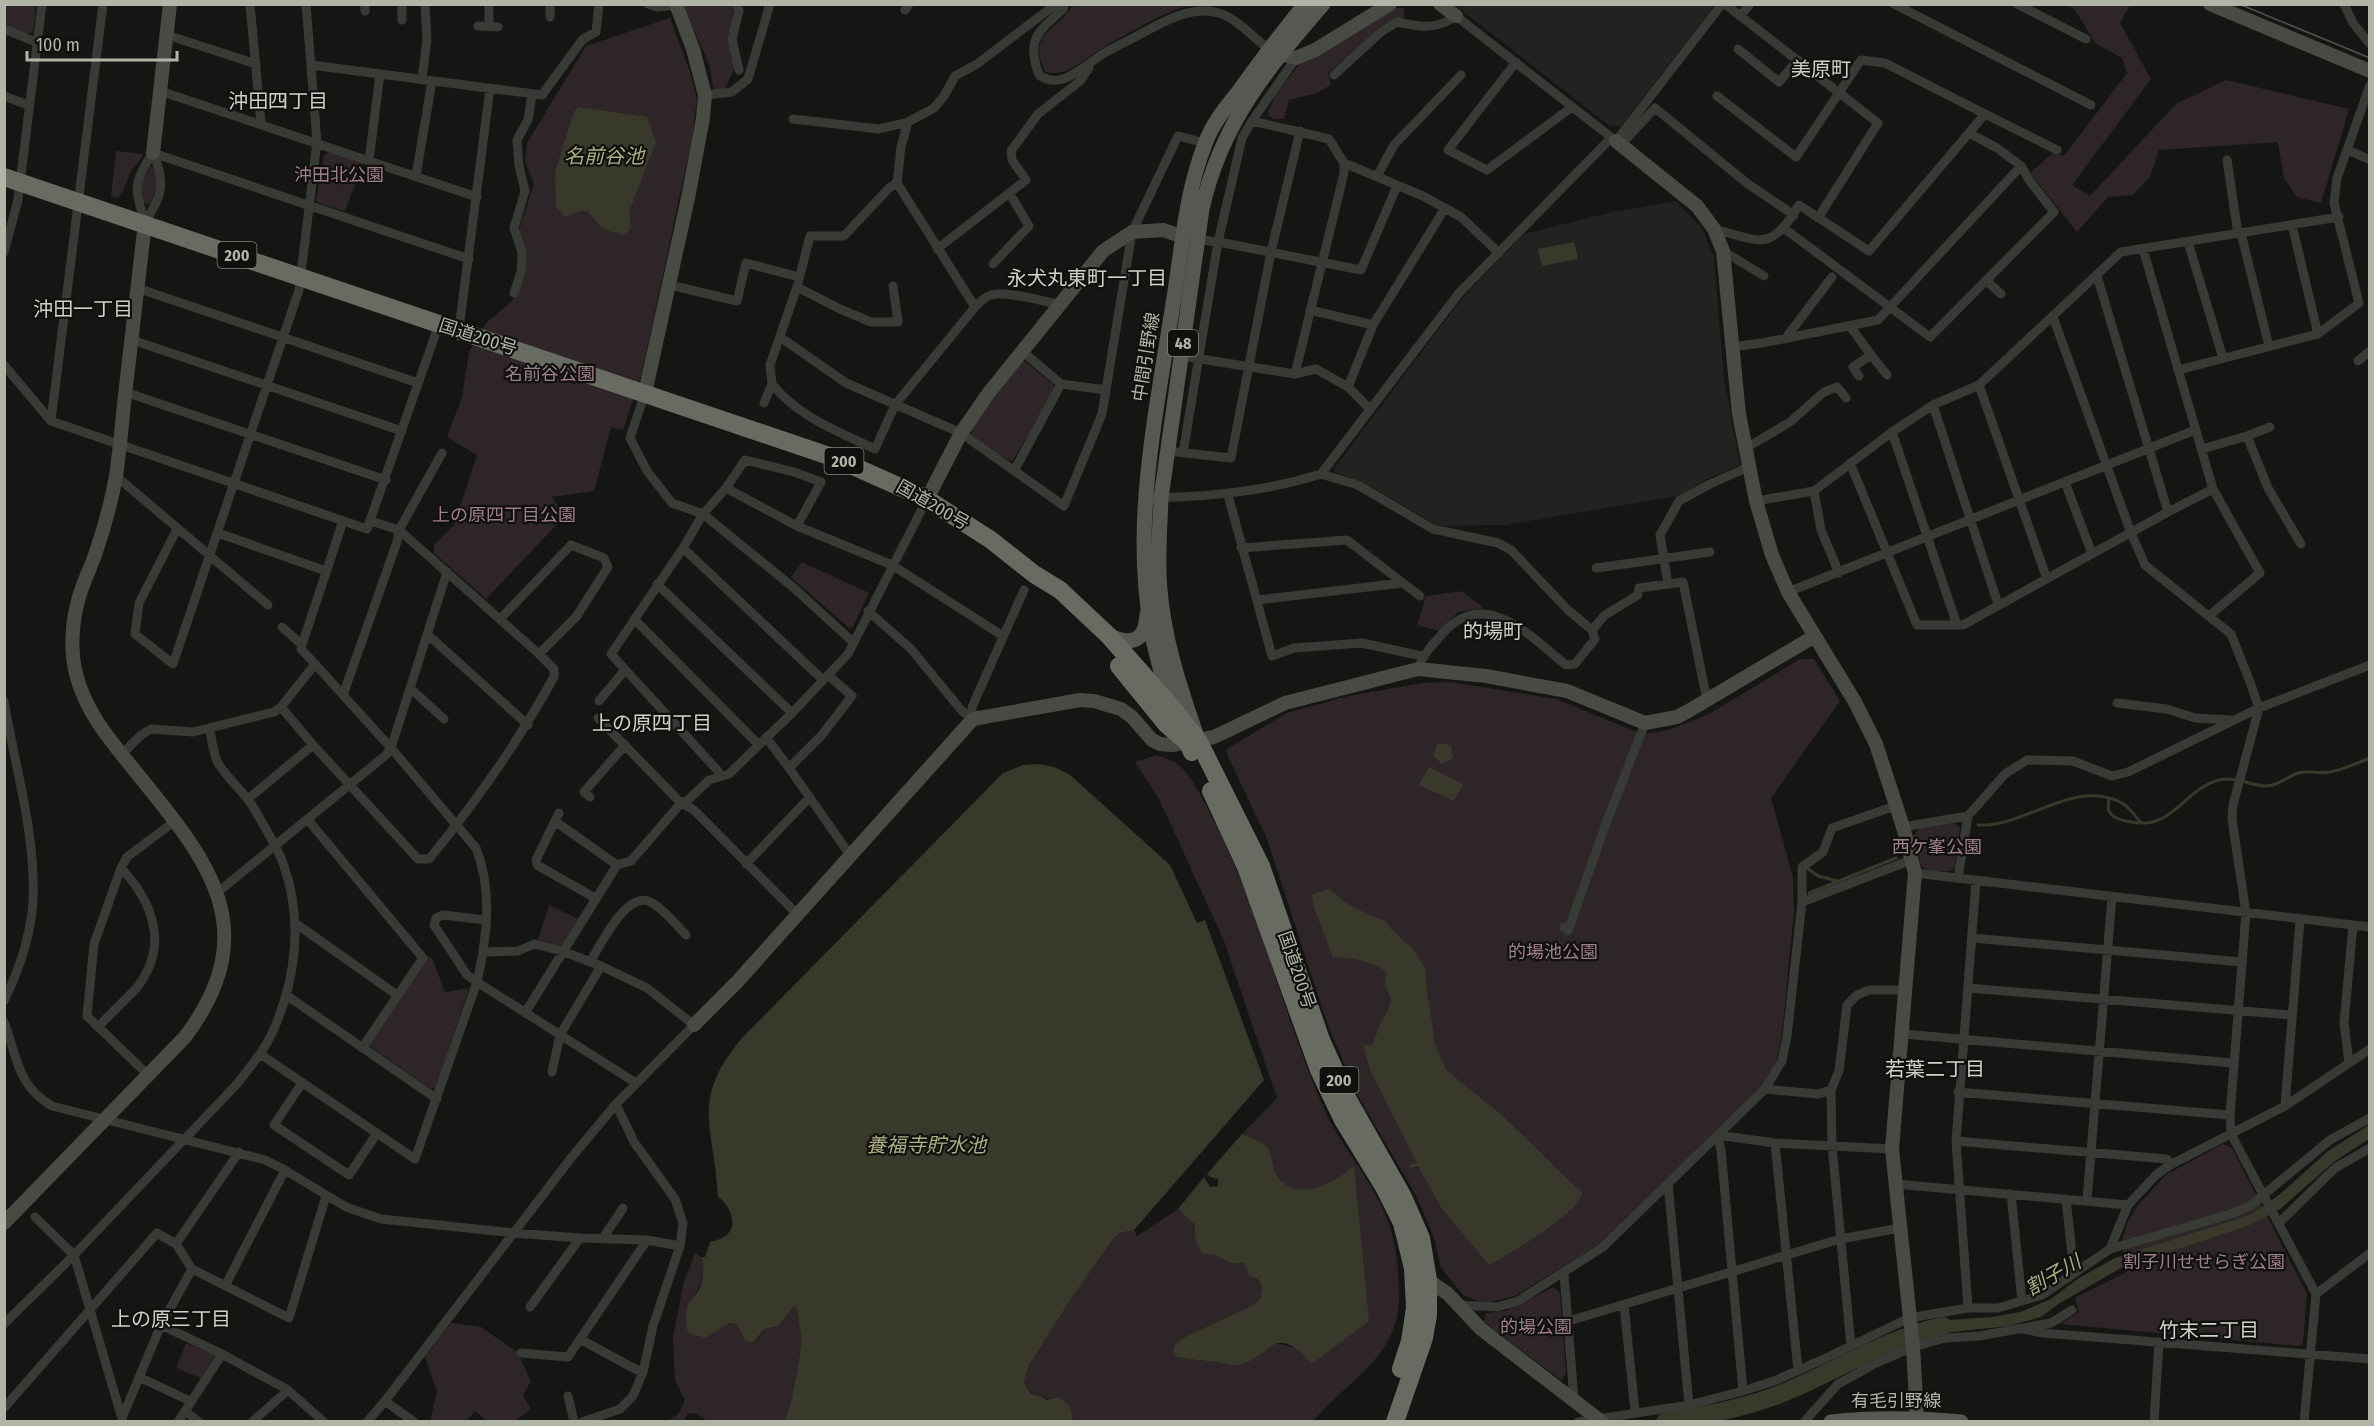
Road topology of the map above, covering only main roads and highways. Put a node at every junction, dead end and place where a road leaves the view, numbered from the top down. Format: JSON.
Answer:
{"nodes":[{"id":1,"x":1305,"y":4,"type":"edge"},
{"id":2,"x":1323,"y":4,"type":"edge"},
{"id":3,"x":1275,"y":52,"type":"junction"},
{"id":4,"x":12,"y":180,"type":"edge"},
{"id":5,"x":1191,"y":238,"type":"junction"},
{"id":6,"x":1153,"y":498,"type":"junction"},
{"id":7,"x":1034,"y":574,"type":"junction"},
{"id":8,"x":1148,"y":610,"type":"junction"},
{"id":9,"x":1109,"y":636,"type":"junction"},
{"id":10,"x":1175,"y":711,"type":"junction"},
{"id":11,"x":1193,"y":742,"type":"junction"},
{"id":12,"x":1422,"y":1281,"type":"junction"},
{"id":13,"x":1916,"y":1420,"type":"edge"},
{"id":14,"x":1383,"y":1422,"type":"edge"},
{"id":15,"x":1395,"y":1422,"type":"edge"},
{"id":16,"x":1831,"y":1422,"type":"edge"},
{"id":17,"x":1961,"y":1422,"type":"edge"}],
"edges":[{"from":1,"to":3,"type":"main road","name":"中間引野線","number":"48"},
{"from":2,"to":3,"type":"main road","name":"中間引野線","number":"48"},
{"from":3,"to":5,"type":"main road","name":"中間引野線","number":"48"},
{"from":3,"to":5,"type":"main road","name":"中間引野線","number":"48"},
{"from":4,"to":7,"type":"highway","name":"国道200号","number":"200"},
{"from":5,"to":6,"type":"main road","name":"中間引野線","number":"48"},
{"from":5,"to":6,"type":"main road","name":"中間引野線","number":"48"},
{"from":6,"to":8,"type":"main road","name":"中間引野線","number":"48"},
{"from":6,"to":11,"type":"main road","name":"中間引野線","number":"48"},
{"from":7,"to":9,"type":"highway","name":"国道200号","number":"200"},
{"from":7,"to":11,"type":"highway","name":"国道200号","number":"200"},
{"from":8,"to":9,"type":"main road"},
{"from":8,"to":10,"type":"main road","name":"中間引野線","number":"48"},
{"from":9,"to":10,"type":"highway","name":"国道200号","number":"200"},
{"from":10,"to":11,"type":"highway","name":"国道200号","number":"200"},
{"from":11,"to":12,"type":"highway","name":"国道200号","number":"200"},
{"from":12,"to":14,"type":"highway","name":"国道200号","number":"200"},
{"from":12,"to":15,"type":"highway","name":"国道200号","number":"200"},
{"from":13,"to":16,"type":"main road","name":"有毛引野線"},
{"from":13,"to":17,"type":"main road","name":"有毛引野線"}]}
